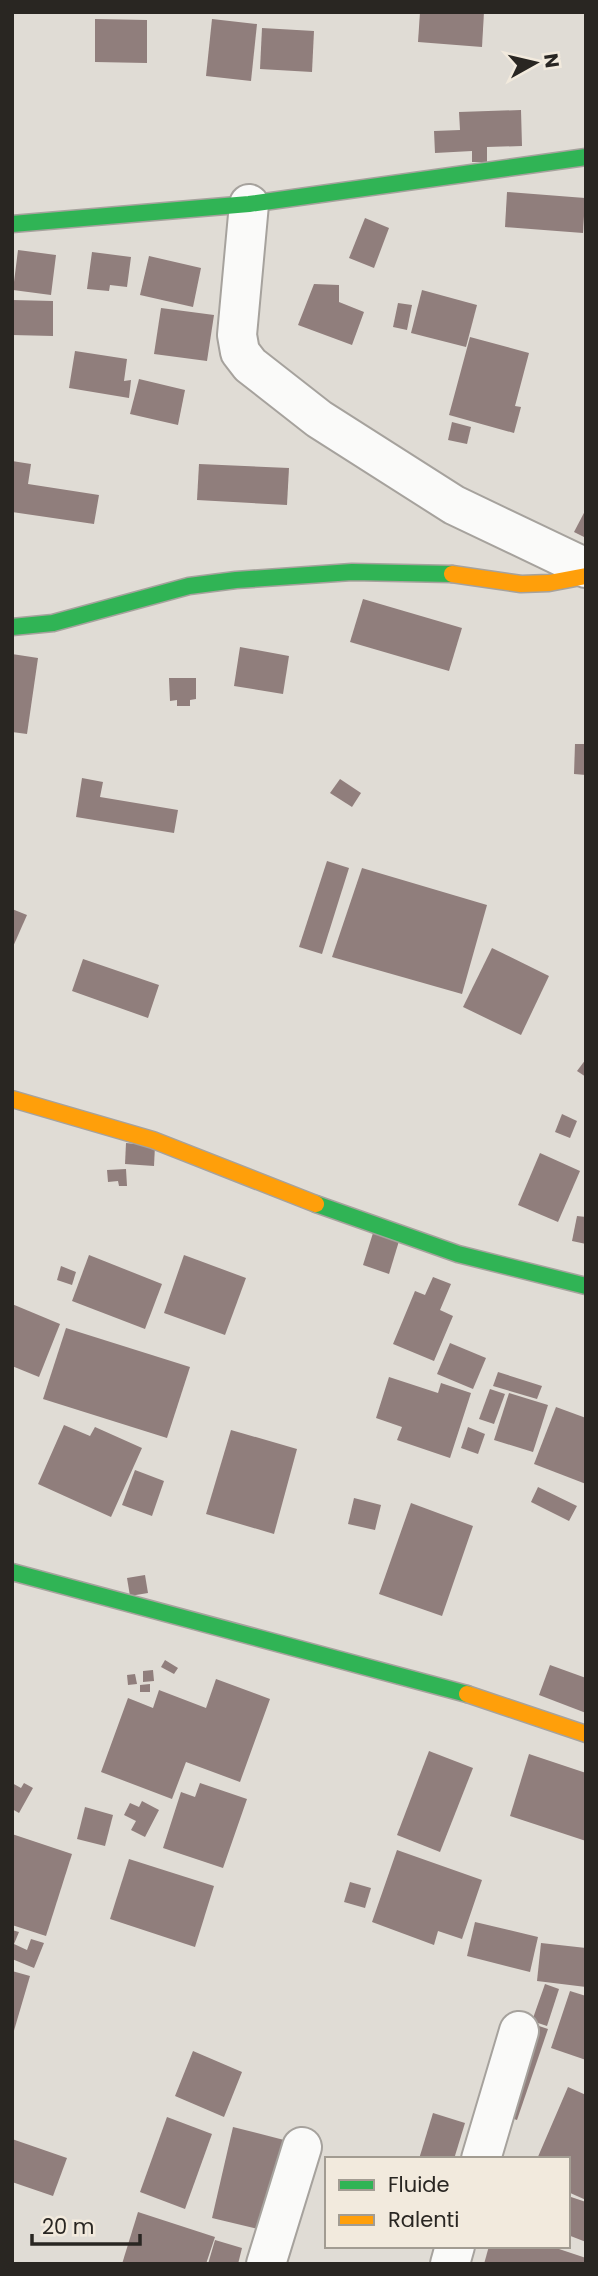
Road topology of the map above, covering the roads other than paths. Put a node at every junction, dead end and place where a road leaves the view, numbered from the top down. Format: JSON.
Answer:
{"nodes":[{"id":1,"x":586,"y":157,"type":"edge"},
{"id":2,"x":249,"y":204,"type":"junction"},
{"id":3,"x":12,"y":224,"type":"edge"},
{"id":4,"x":586,"y":568,"type":"edge"},
{"id":5,"x":586,"y":576,"type":"edge"},
{"id":6,"x":12,"y":627,"type":"edge"},
{"id":7,"x":12,"y":1099,"type":"edge"},
{"id":8,"x":586,"y":1286,"type":"edge"},
{"id":9,"x":12,"y":1572,"type":"edge"},
{"id":10,"x":586,"y":1734,"type":"edge"},
{"id":11,"x":519,"y":2031,"type":"dead end"},
{"id":12,"x":302,"y":2147,"type":"dead end"},
{"id":13,"x":482,"y":2157,"type":"edge"},
{"id":14,"x":266,"y":2264,"type":"edge"}],
"edges":[{"from":1,"to":2,"type":"street"},
{"from":2,"to":3,"type":"street"},
{"from":2,"to":4,"type":"street"},
{"from":5,"to":6,"type":"street"},
{"from":7,"to":8,"type":"street"},
{"from":9,"to":10,"type":"street"},
{"from":11,"to":13,"type":"street"},
{"from":12,"to":14,"type":"street"}]}
